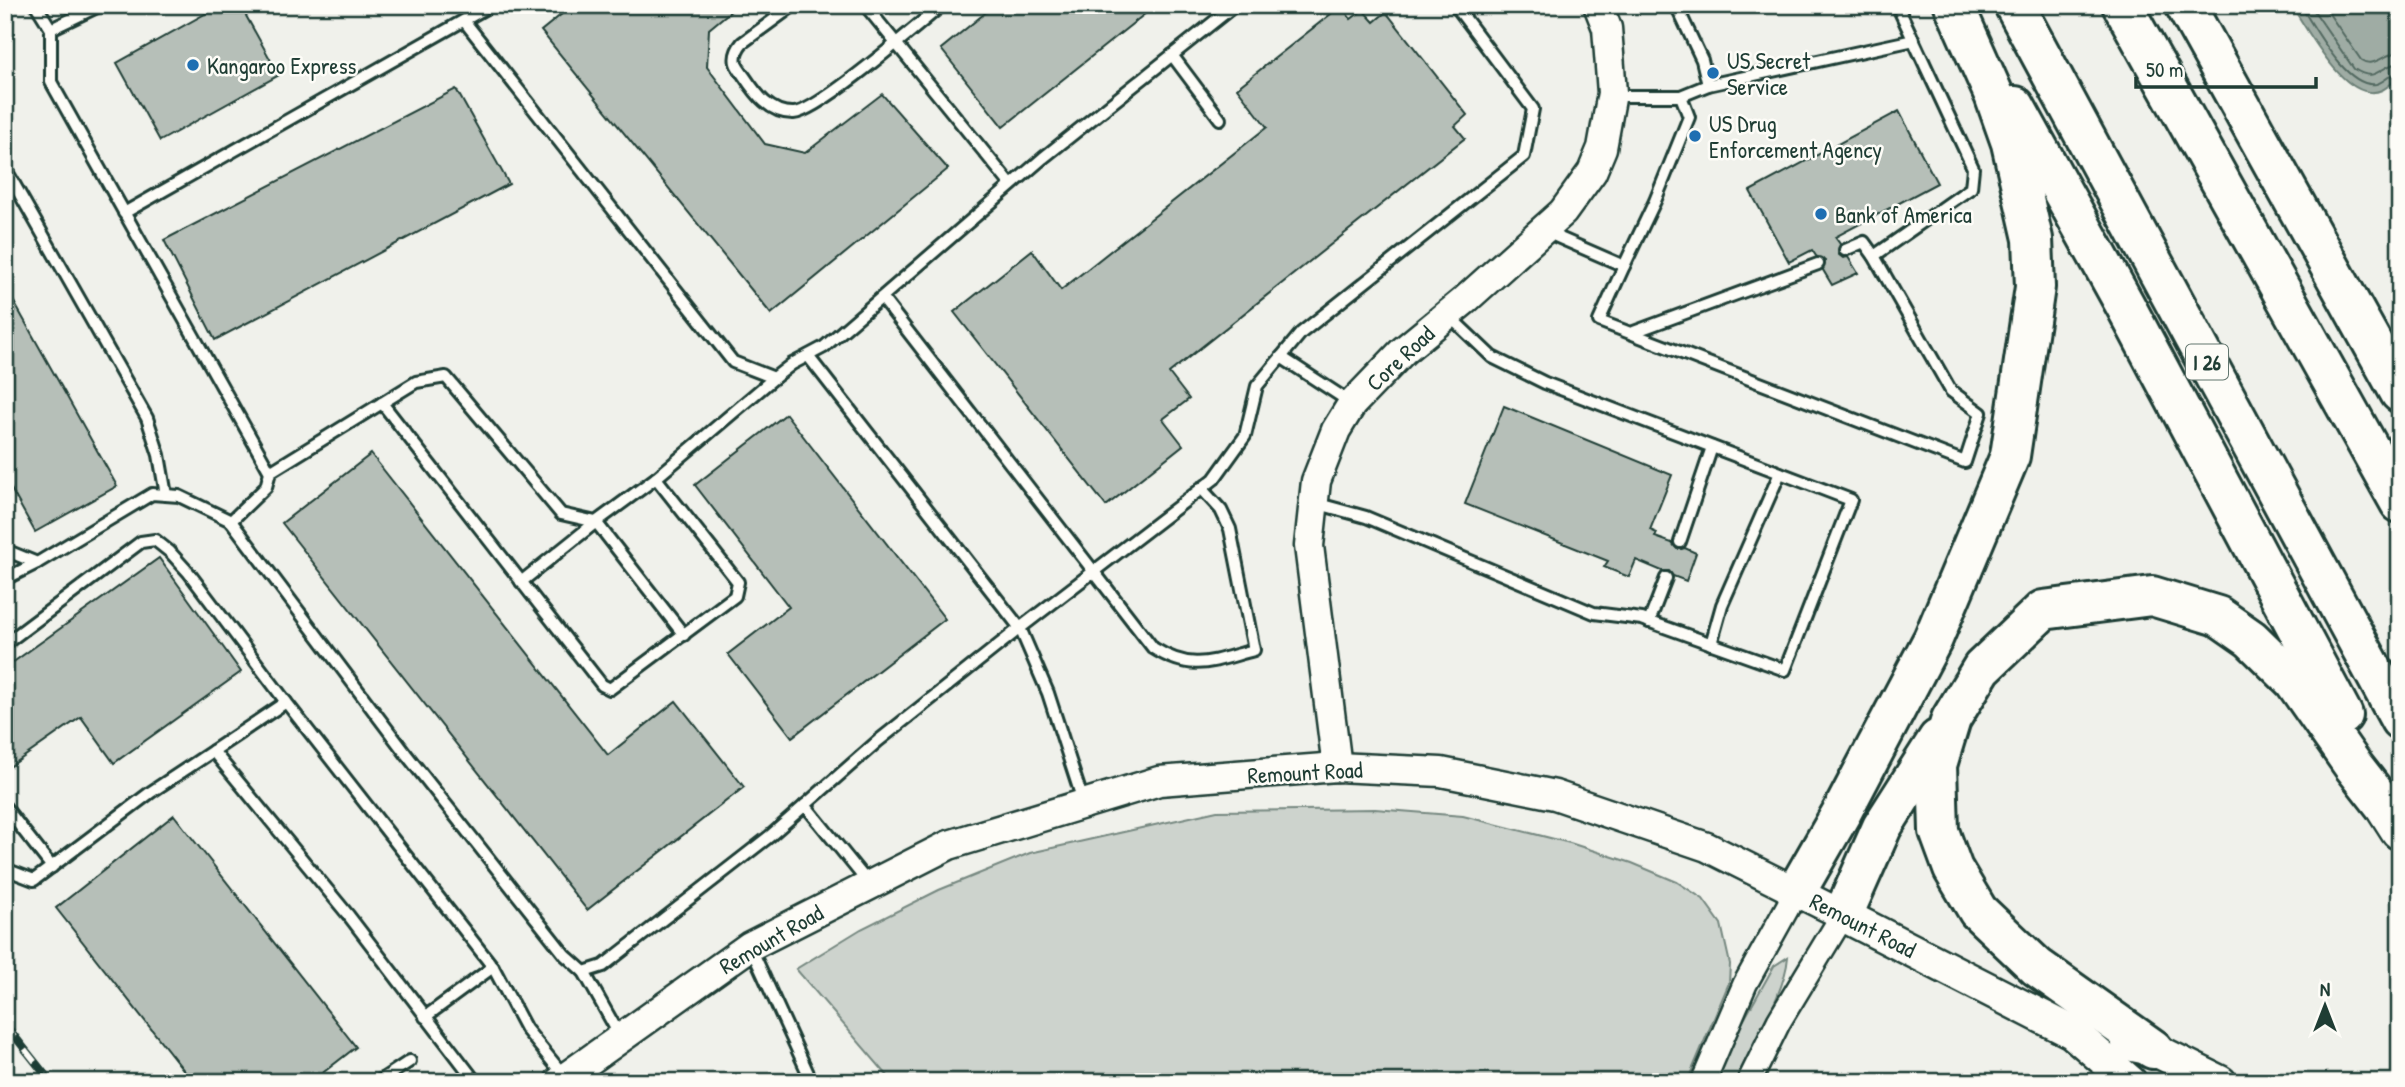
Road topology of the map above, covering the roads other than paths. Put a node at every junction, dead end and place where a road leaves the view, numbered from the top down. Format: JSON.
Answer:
{"nodes":[{"id":1,"x":36,"y":5,"type":"edge"},
{"id":2,"x":101,"y":5,"type":"edge"},
{"id":3,"x":491,"y":5,"type":"edge"},
{"id":4,"x":794,"y":5,"type":"edge"},
{"id":5,"x":865,"y":5,"type":"edge"},
{"id":6,"x":942,"y":5,"type":"edge"},
{"id":7,"x":1235,"y":5,"type":"edge"},
{"id":8,"x":1455,"y":5,"type":"edge"},
{"id":9,"x":1598,"y":5,"type":"edge"},
{"id":10,"x":1676,"y":5,"type":"edge"},
{"id":11,"x":1897,"y":5,"type":"edge"},
{"id":12,"x":1954,"y":5,"type":"edge"},
{"id":13,"x":1961,"y":5,"type":"edge"},
{"id":14,"x":2014,"y":5,"type":"edge"},
{"id":15,"x":2122,"y":5,"type":"edge"},
{"id":16,"x":2191,"y":15,"type":"edge"},
{"id":17,"x":465,"y":22,"type":"junction"},
{"id":18,"x":51,"y":29,"type":"junction"},
{"id":19,"x":1914,"y":40,"type":"junction"},
{"id":20,"x":897,"y":44,"type":"junction"},
{"id":21,"x":1172,"y":55,"type":"junction"},
{"id":22,"x":1708,"y":85,"type":"junction"},
{"id":23,"x":1611,"y":96,"type":"junction"},
{"id":24,"x":1681,"y":96,"type":"junction"},
{"id":25,"x":1220,"y":119,"type":"dead end"},
{"id":26,"x":5,"y":168,"type":"edge"},
{"id":27,"x":1011,"y":185,"type":"junction"},
{"id":28,"x":124,"y":213,"type":"junction"},
{"id":29,"x":1544,"y":230,"type":"junction"},
{"id":30,"x":1845,"y":250,"type":"dead end"},
{"id":31,"x":1874,"y":256,"type":"junction"},
{"id":32,"x":1818,"y":264,"type":"dead end"},
{"id":33,"x":1624,"y":266,"type":"junction"},
{"id":34,"x":881,"y":298,"type":"junction"},
{"id":35,"x":1448,"y":315,"type":"junction"},
{"id":36,"x":1631,"y":333,"type":"junction"},
{"id":37,"x":808,"y":356,"type":"junction"},
{"id":38,"x":1281,"y":357,"type":"junction"},
{"id":39,"x":774,"y":378,"type":"junction"},
{"id":40,"x":2400,"y":393,"type":"edge"},
{"id":41,"x":382,"y":403,"type":"junction"},
{"id":42,"x":1352,"y":404,"type":"junction"},
{"id":43,"x":1712,"y":447,"type":"junction"},
{"id":44,"x":270,"y":472,"type":"junction"},
{"id":45,"x":1780,"y":473,"type":"junction"},
{"id":46,"x":656,"y":478,"type":"junction"},
{"id":47,"x":1201,"y":488,"type":"junction"},
{"id":48,"x":166,"y":495,"type":"junction"},
{"id":49,"x":1313,"y":502,"type":"junction"},
{"id":50,"x":2400,"y":503,"type":"edge"},
{"id":51,"x":231,"y":521,"type":"junction"},
{"id":52,"x":596,"y":522,"type":"junction"},
{"id":53,"x":1680,"y":541,"type":"dead end"},
{"id":54,"x":5,"y":550,"type":"edge"},
{"id":55,"x":37,"y":563,"type":"junction"},
{"id":56,"x":1095,"y":570,"type":"junction"},
{"id":57,"x":1666,"y":578,"type":"dead end"},
{"id":58,"x":5,"y":579,"type":"edge"},
{"id":59,"x":521,"y":582,"type":"junction"},
{"id":60,"x":1649,"y":622,"type":"junction"},
{"id":61,"x":1020,"y":628,"type":"junction"},
{"id":62,"x":684,"y":635,"type":"junction"},
{"id":63,"x":5,"y":644,"type":"edge"},
{"id":64,"x":1711,"y":644,"type":"junction"},
{"id":65,"x":286,"y":702,"type":"junction"},
{"id":66,"x":1951,"y":719,"type":"junction"},
{"id":67,"x":2400,"y":720,"type":"edge"},
{"id":68,"x":213,"y":751,"type":"junction"},
{"id":69,"x":1337,"y":767,"type":"junction"},
{"id":70,"x":1084,"y":804,"type":"junction"},
{"id":71,"x":805,"y":805,"type":"junction"},
{"id":72,"x":5,"y":807,"type":"edge"},
{"id":73,"x":2400,"y":822,"type":"edge"},
{"id":74,"x":2400,"y":830,"type":"edge"},
{"id":75,"x":52,"y":867,"type":"junction"},
{"id":76,"x":5,"y":869,"type":"edge"},
{"id":77,"x":870,"y":885,"type":"junction"},
{"id":78,"x":1796,"y":892,"type":"junction"},
{"id":79,"x":1843,"y":915,"type":"junction"},
{"id":80,"x":750,"y":946,"type":"junction"},
{"id":81,"x":493,"y":967,"type":"junction"},
{"id":82,"x":584,"y":972,"type":"junction"},
{"id":83,"x":425,"y":1017,"type":"junction"},
{"id":84,"x":2072,"y":1032,"type":"junction"},
{"id":85,"x":621,"y":1038,"type":"junction"},
{"id":86,"x":2153,"y":1049,"type":"junction"},
{"id":87,"x":410,"y":1061,"type":"dead end"},
{"id":88,"x":562,"y":1079,"type":"edge"},
{"id":89,"x":812,"y":1081,"type":"edge"},
{"id":90,"x":378,"y":1082,"type":"edge"},
{"id":91,"x":476,"y":1082,"type":"edge"},
{"id":92,"x":800,"y":1082,"type":"edge"},
{"id":93,"x":1703,"y":1082,"type":"edge"},
{"id":94,"x":1749,"y":1082,"type":"edge"},
{"id":95,"x":2130,"y":1082,"type":"edge"},
{"id":96,"x":2220,"y":1082,"type":"edge"}],
"edges":[{"from":1,"to":18,"type":"lane"},
{"from":2,"to":18,"type":"lane"},
{"from":3,"to":17,"type":"lane"},
{"from":4,"to":20,"type":"lane"},
{"from":5,"to":20,"type":"lane"},
{"from":6,"to":20,"type":"lane"},
{"from":7,"to":21,"type":"lane"},
{"from":8,"to":38,"type":"lane"},
{"from":9,"to":23,"type":"street","name":"Core Road"},
{"from":10,"to":22,"type":"lane"},
{"from":11,"to":19,"type":"lane"},
{"from":12,"to":78,"type":"highway"},
{"from":13,"to":73,"type":"highway"},
{"from":14,"to":67,"type":"highway","number":"I 26"},
{"from":15,"to":50,"type":"highway"},
{"from":16,"to":40,"type":"highway"},
{"from":17,"to":28,"type":"lane"},
{"from":17,"to":39,"type":"lane"},
{"from":18,"to":28,"type":"lane"},
{"from":19,"to":22,"type":"lane"},
{"from":19,"to":31,"type":"lane"},
{"from":20,"to":27,"type":"lane"},
{"from":21,"to":25,"type":"lane"},
{"from":21,"to":27,"type":"lane"},
{"from":22,"to":24,"type":"lane"},
{"from":23,"to":24,"type":"lane"},
{"from":23,"to":29,"type":"street","name":"Core Road"},
{"from":24,"to":33,"type":"lane"},
{"from":26,"to":48,"type":"lane"},
{"from":27,"to":34,"type":"lane"},
{"from":28,"to":44,"type":"lane"},
{"from":29,"to":33,"type":"lane"},
{"from":29,"to":35,"type":"street","name":"Core Road"},
{"from":30,"to":31,"type":"lane"},
{"from":31,"to":36,"type":"lane"},
{"from":32,"to":36,"type":"lane"},
{"from":33,"to":36,"type":"lane"},
{"from":34,"to":37,"type":"lane"},
{"from":34,"to":56,"type":"lane"},
{"from":35,"to":42,"type":"street","name":"Core Road"},
{"from":35,"to":43,"type":"lane"},
{"from":37,"to":39,"type":"lane"},
{"from":37,"to":61,"type":"lane"},
{"from":38,"to":42,"type":"lane"},
{"from":38,"to":47,"type":"lane"},
{"from":39,"to":46,"type":"lane"},
{"from":41,"to":44,"type":"lane"},
{"from":41,"to":52,"type":"lane"},
{"from":41,"to":59,"type":"lane"},
{"from":42,"to":49,"type":"street","name":"Core Road"},
{"from":43,"to":45,"type":"lane"},
{"from":43,"to":53,"type":"lane"},
{"from":44,"to":51,"type":"lane"},
{"from":45,"to":64,"type":"lane"},
{"from":45,"to":64,"type":"lane"},
{"from":46,"to":52,"type":"lane"},
{"from":46,"to":62,"type":"lane"},
{"from":47,"to":56,"type":"lane"},
{"from":47,"to":56,"type":"lane"},
{"from":48,"to":51,"type":"lane"},
{"from":48,"to":55,"type":"lane"},
{"from":49,"to":60,"type":"lane"},
{"from":49,"to":69,"type":"street","name":"Core Road"},
{"from":51,"to":82,"type":"lane"},
{"from":52,"to":59,"type":"lane"},
{"from":52,"to":62,"type":"lane"},
{"from":54,"to":55,"type":"lane"},
{"from":55,"to":58,"type":"lane"},
{"from":56,"to":61,"type":"lane"},
{"from":57,"to":60,"type":"lane"},
{"from":59,"to":62,"type":"lane"},
{"from":60,"to":64,"type":"lane"},
{"from":61,"to":70,"type":"lane"},
{"from":61,"to":71,"type":"lane"},
{"from":63,"to":65,"type":"lane"},
{"from":65,"to":68,"type":"lane"},
{"from":65,"to":81,"type":"lane"},
{"from":66,"to":74,"type":"highway"},
{"from":66,"to":79,"type":"highway"},
{"from":66,"to":86,"type":"highway"},
{"from":68,"to":75,"type":"lane"},
{"from":68,"to":83,"type":"lane"},
{"from":69,"to":70,"type":"street","name":"Remount Road"},
{"from":69,"to":78,"type":"street","name":"Remount Road"},
{"from":70,"to":77,"type":"street","name":"Remount Road"},
{"from":71,"to":77,"type":"lane"},
{"from":71,"to":82,"type":"lane"},
{"from":72,"to":75,"type":"lane"},
{"from":75,"to":76,"type":"lane"},
{"from":77,"to":80,"type":"street","name":"Remount Road"},
{"from":78,"to":79,"type":"street","name":"Remount Road"},
{"from":78,"to":93,"type":"street"},
{"from":79,"to":84,"type":"main road","name":"Remount Road"},
{"from":79,"to":94,"type":"street"},
{"from":80,"to":85,"type":"street","name":"Remount Road"},
{"from":80,"to":89,"type":"lane"},
{"from":81,"to":83,"type":"lane"},
{"from":81,"to":88,"type":"lane"},
{"from":82,"to":85,"type":"lane"},
{"from":83,"to":91,"type":"lane"},
{"from":84,"to":86,"type":"main road","name":"Remount Road"},
{"from":84,"to":95,"type":"main road","name":"Remount Road"},
{"from":85,"to":88,"type":"street","name":"Remount Road"},
{"from":86,"to":96,"type":"main road","name":"Remount Road"},
{"from":87,"to":90,"type":"lane"},
{"from":89,"to":92,"type":"lane"}]}
